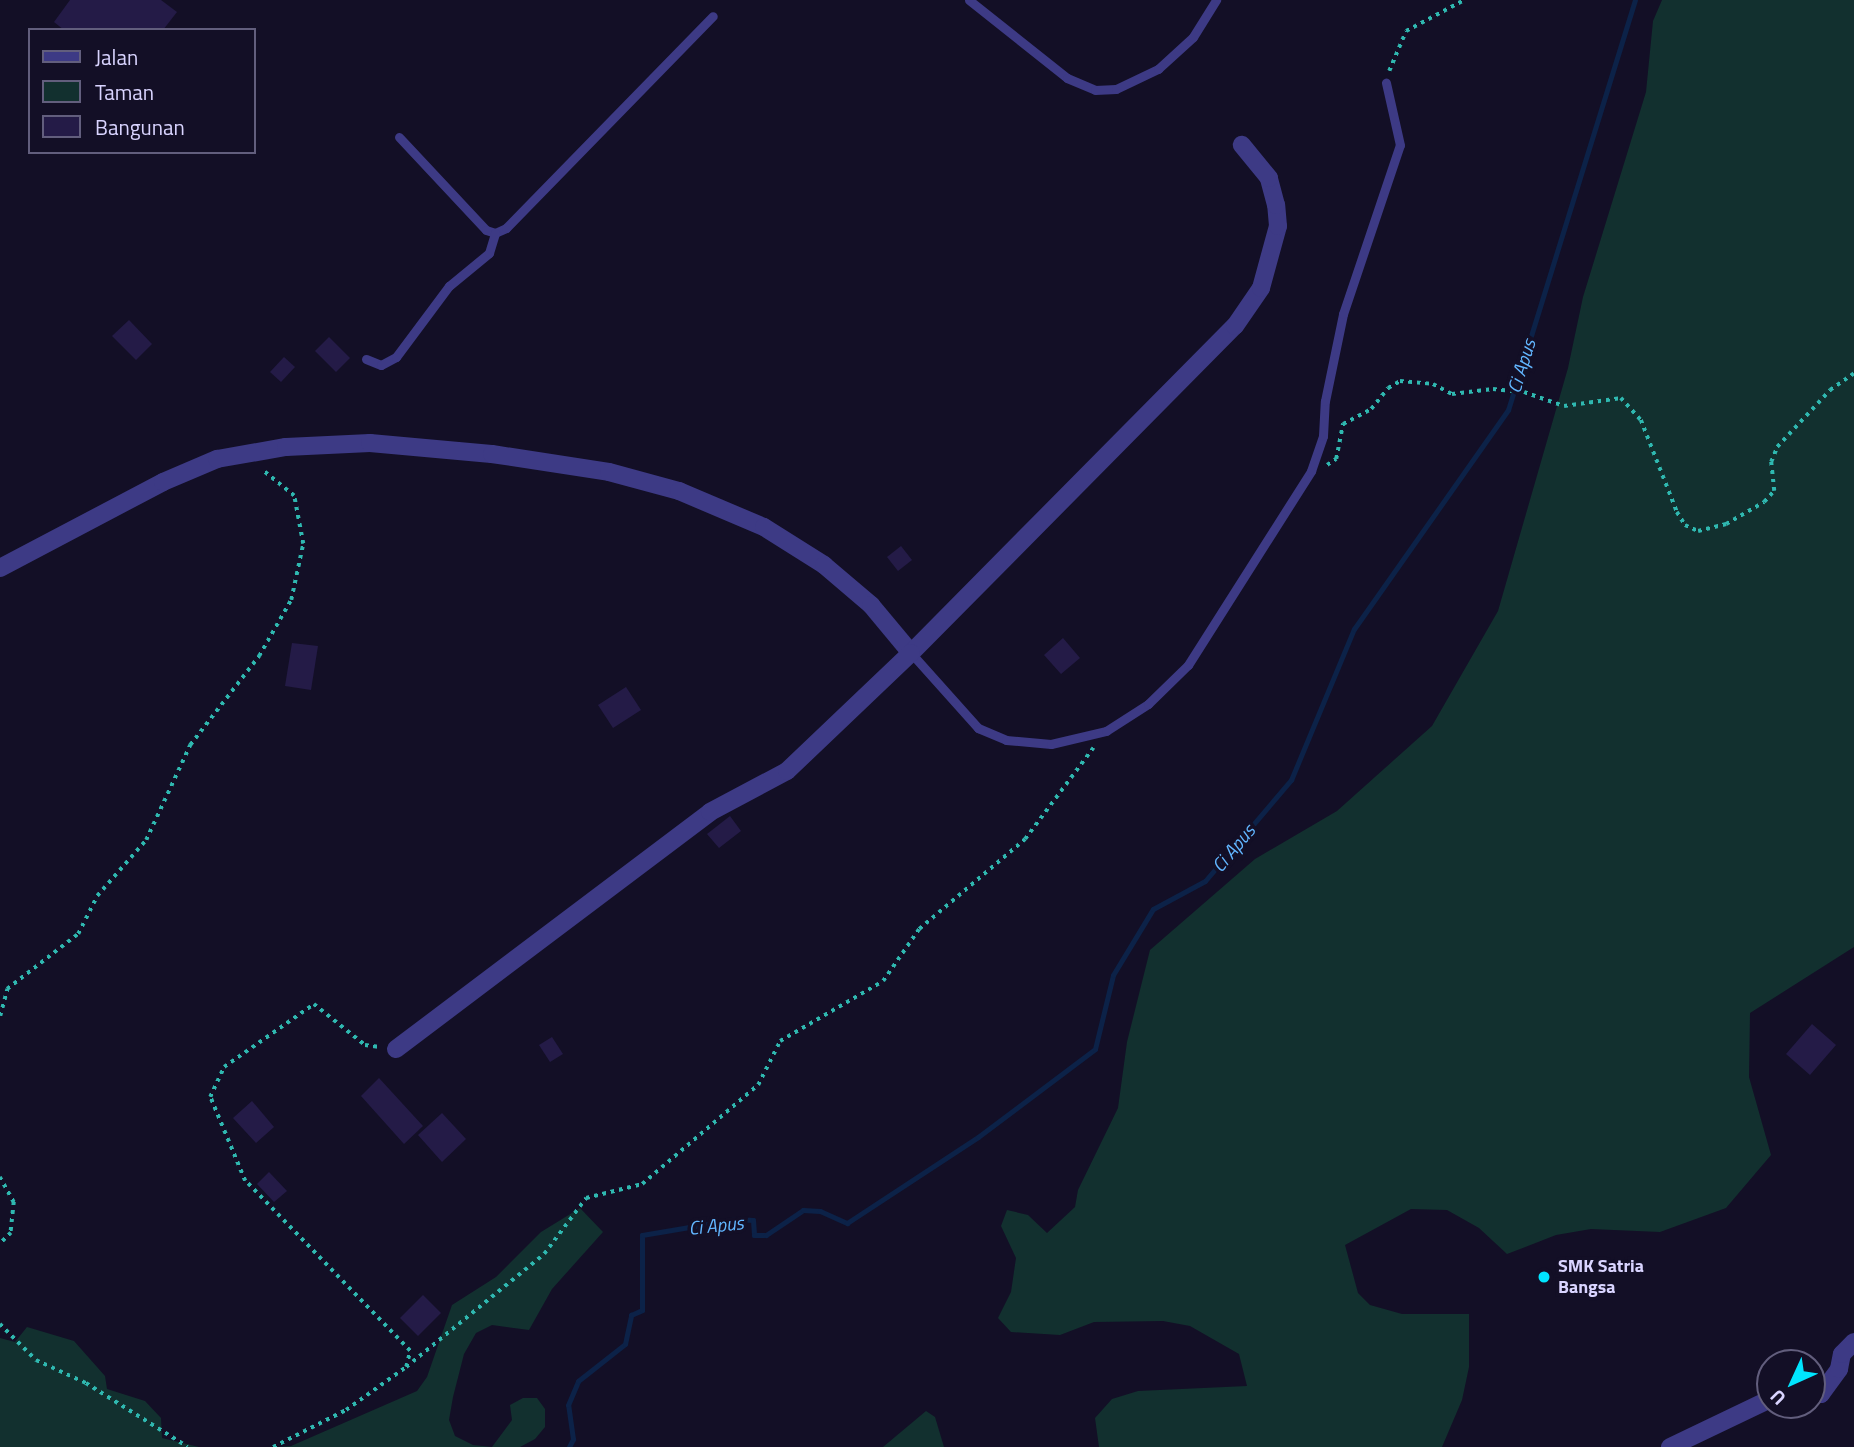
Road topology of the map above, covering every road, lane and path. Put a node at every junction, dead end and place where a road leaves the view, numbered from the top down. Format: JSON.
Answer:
{"nodes":[{"id":1,"x":969,"y":0,"type":"edge"},
{"id":2,"x":1216,"y":0,"type":"edge"},
{"id":3,"x":1464,"y":0,"type":"edge"},
{"id":4,"x":713,"y":16,"type":"dead end"},
{"id":5,"x":1386,"y":83,"type":"joint"},
{"id":6,"x":399,"y":137,"type":"dead end"},
{"id":7,"x":1242,"y":145,"type":"dead end"},
{"id":8,"x":495,"y":233,"type":"junction"},
{"id":9,"x":366,"y":359,"type":"dead end"},
{"id":10,"x":1854,"y":373,"type":"edge"},
{"id":11,"x":256,"y":469,"type":"dead end"},
{"id":12,"x":1311,"y":471,"type":"junction"},
{"id":13,"x":0,"y":568,"type":"edge"},
{"id":14,"x":911,"y":653,"type":"junction"},
{"id":15,"x":1105,"y":731,"type":"junction"},
{"id":16,"x":0,"y":1016,"type":"edge"},
{"id":17,"x":396,"y":1049,"type":"joint"},
{"id":18,"x":0,"y":1177,"type":"edge"},
{"id":19,"x":0,"y":1244,"type":"edge"},
{"id":20,"x":0,"y":1324,"type":"edge"},
{"id":21,"x":1854,"y":1342,"type":"edge"},
{"id":22,"x":406,"y":1367,"type":"junction"},
{"id":23,"x":1826,"y":1387,"type":"edge"},
{"id":24,"x":1756,"y":1406,"type":"edge"},
{"id":25,"x":188,"y":1447,"type":"edge"},
{"id":26,"x":273,"y":1447,"type":"edge"},
{"id":27,"x":1670,"y":1447,"type":"edge"}],
"edges":[{"from":1,"to":2,"type":"lane"},
{"from":3,"to":5,"type":"path"},
{"from":4,"to":8,"type":"lane"},
{"from":5,"to":12,"type":"lane"},
{"from":6,"to":8,"type":"lane"},
{"from":7,"to":14,"type":"street"},
{"from":8,"to":9,"type":"lane"},
{"from":10,"to":12,"type":"path"},
{"from":11,"to":16,"type":"path"},
{"from":12,"to":15,"type":"lane"},
{"from":13,"to":14,"type":"street"},
{"from":14,"to":15,"type":"lane"},
{"from":14,"to":17,"type":"street"},
{"from":15,"to":22,"type":"path"},
{"from":17,"to":22,"type":"path"},
{"from":18,"to":19,"type":"path"},
{"from":20,"to":25,"type":"path"},
{"from":21,"to":23,"type":"street"},
{"from":22,"to":26,"type":"path"},
{"from":24,"to":27,"type":"street"}]}
